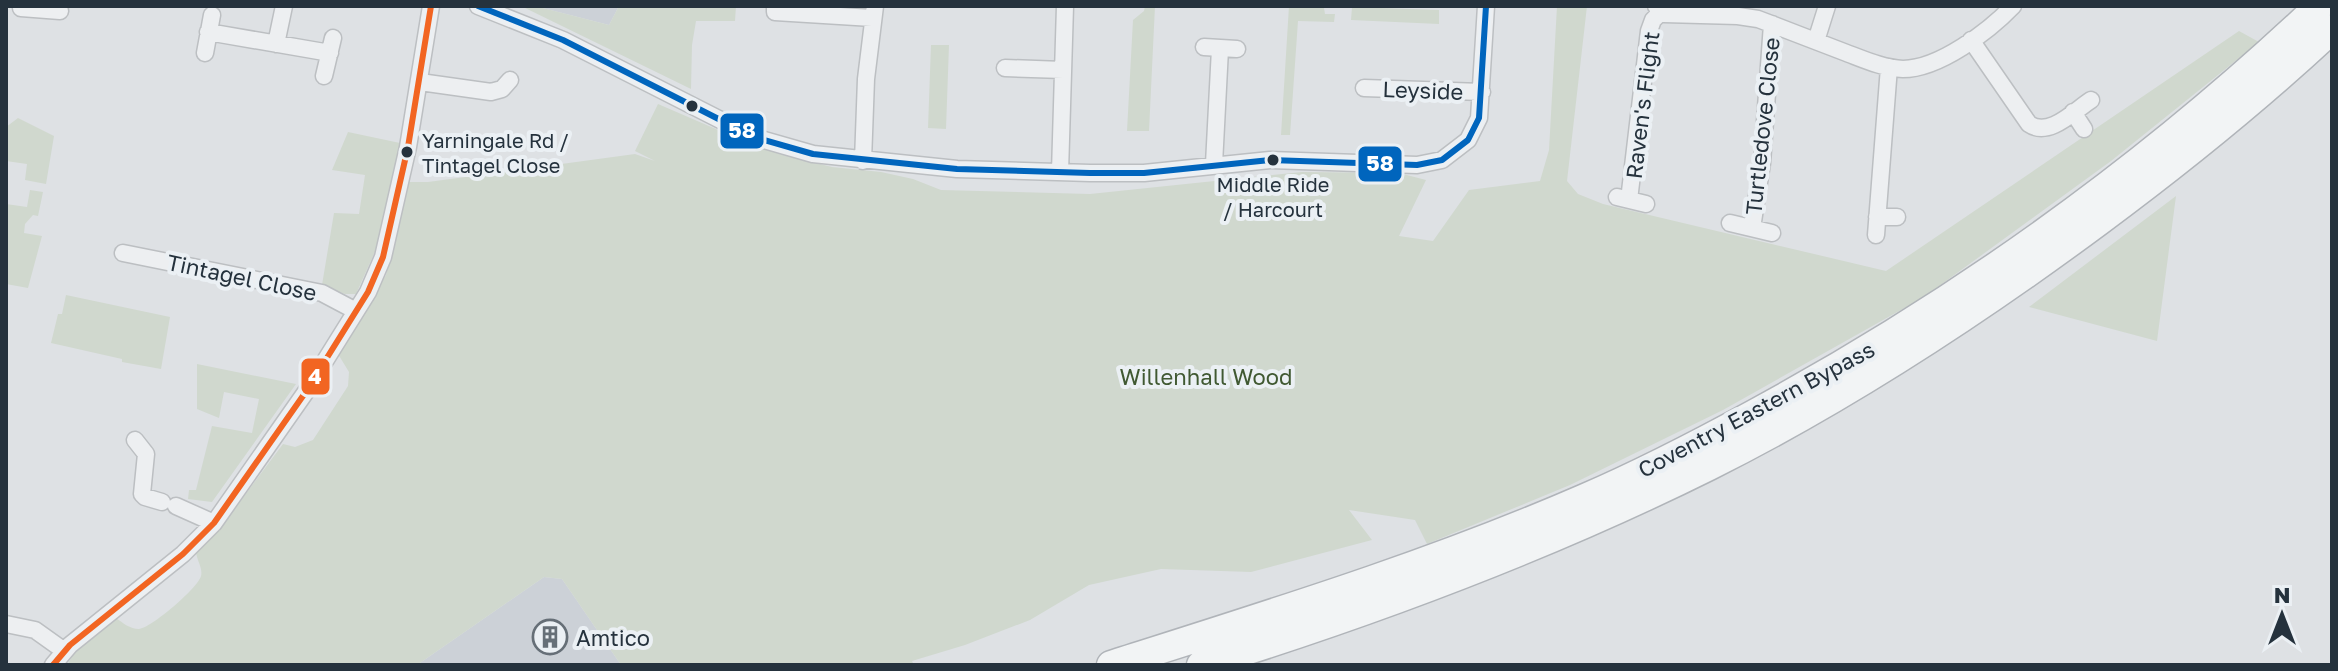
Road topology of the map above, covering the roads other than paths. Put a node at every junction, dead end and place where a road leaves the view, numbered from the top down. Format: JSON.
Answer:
{"nodes":[{"id":1,"x":284,"y":6,"type":"edge"},
{"id":2,"x":431,"y":6,"type":"edge"},
{"id":3,"x":478,"y":6,"type":"edge"},
{"id":4,"x":775,"y":6,"type":"edge"},
{"id":5,"x":1065,"y":6,"type":"edge"},
{"id":6,"x":1486,"y":6,"type":"edge"},
{"id":7,"x":1827,"y":6,"type":"edge"},
{"id":8,"x":2013,"y":6,"type":"edge"},
{"id":9,"x":2319,"y":6,"type":"edge"},
{"id":10,"x":32,"y":8,"type":"edge"},
{"id":11,"x":1658,"y":9,"type":"edge"},
{"id":12,"x":60,"y":11,"type":"dead end"},
{"id":13,"x":873,"y":12,"type":"edge"},
{"id":14,"x":1772,"y":24,"type":"junction"},
{"id":15,"x":2332,"y":29,"type":"edge"},
{"id":16,"x":1971,"y":40,"type":"junction"},
{"id":17,"x":1816,"y":41,"type":"junction"},
{"id":18,"x":276,"y":44,"type":"junction"},
{"id":19,"x":1220,"y":49,"type":"dead end"},
{"id":20,"x":205,"y":53,"type":"dead end"},
{"id":21,"x":1889,"y":67,"type":"junction"},
{"id":22,"x":1005,"y":68,"type":"dead end"},
{"id":23,"x":1063,"y":70,"type":"junction"},
{"id":24,"x":324,"y":76,"type":"dead end"},
{"id":25,"x":510,"y":80,"type":"dead end"},
{"id":26,"x":420,"y":82,"type":"junction"},
{"id":27,"x":1364,"y":88,"type":"dead end"},
{"id":28,"x":1482,"y":92,"type":"junction"},
{"id":29,"x":2091,"y":100,"type":"dead end"},
{"id":30,"x":2073,"y":112,"type":"junction"},
{"id":31,"x":2084,"y":129,"type":"dead end"},
{"id":32,"x":863,"y":161,"type":"junction"},
{"id":33,"x":1214,"y":164,"type":"junction"},
{"id":34,"x":1060,"y":172,"type":"junction"},
{"id":35,"x":1631,"y":200,"type":"dead end"},
{"id":36,"x":1877,"y":217,"type":"junction"},
{"id":37,"x":1897,"y":217,"type":"dead end"},
{"id":38,"x":1730,"y":223,"type":"dead end"},
{"id":39,"x":1752,"y":228,"type":"junction"},
{"id":40,"x":1772,"y":233,"type":"dead end"},
{"id":41,"x":1876,"y":235,"type":"dead end"},
{"id":42,"x":123,"y":253,"type":"dead end"},
{"id":43,"x":356,"y":311,"type":"junction"},
{"id":44,"x":135,"y":440,"type":"dead end"},
{"id":45,"x":214,"y":523,"type":"junction"},
{"id":46,"x":6,"y":624,"type":"edge"},
{"id":47,"x":63,"y":650,"type":"junction"},
{"id":48,"x":53,"y":665,"type":"edge"},
{"id":49,"x":1111,"y":665,"type":"edge"},
{"id":50,"x":1201,"y":665,"type":"edge"}],
"edges":[{"from":1,"to":18,"type":"street"},
{"from":2,"to":26,"type":"street"},
{"from":3,"to":32,"type":"street"},
{"from":4,"to":13,"type":"street"},
{"from":5,"to":23,"type":"street"},
{"from":6,"to":28,"type":"street"},
{"from":7,"to":17,"type":"street"},
{"from":8,"to":16,"type":"street"},
{"from":9,"to":49,"type":"highway","name":"Coventry Eastern Bypass"},
{"from":10,"to":12,"type":"street"},
{"from":11,"to":14,"type":"street"},
{"from":11,"to":35,"type":"street","name":"Raven's Flight"},
{"from":13,"to":32,"type":"street"},
{"from":14,"to":17,"type":"street"},
{"from":14,"to":39,"type":"street","name":"Turtledove Close"},
{"from":15,"to":50,"type":"highway","name":"Coventry Eastern Bypass"},
{"from":16,"to":21,"type":"street"},
{"from":16,"to":30,"type":"street"},
{"from":17,"to":21,"type":"street"},
{"from":18,"to":20,"type":"street"},
{"from":18,"to":24,"type":"street"},
{"from":19,"to":33,"type":"street"},
{"from":21,"to":36,"type":"street"},
{"from":22,"to":23,"type":"street"},
{"from":23,"to":34,"type":"street"},
{"from":25,"to":26,"type":"street"},
{"from":26,"to":43,"type":"street"},
{"from":27,"to":28,"type":"street","name":"Leyside"},
{"from":28,"to":33,"type":"street"},
{"from":29,"to":30,"type":"street"},
{"from":30,"to":31,"type":"street"},
{"from":32,"to":34,"type":"street"},
{"from":33,"to":34,"type":"street"},
{"from":36,"to":37,"type":"street"},
{"from":36,"to":41,"type":"street"},
{"from":38,"to":39,"type":"street","name":"Turtledove Close"},
{"from":39,"to":40,"type":"street","name":"Turtledove Close"},
{"from":42,"to":43,"type":"street","name":"Tintagel Close"},
{"from":43,"to":45,"type":"street"},
{"from":44,"to":45,"type":"street"},
{"from":45,"to":47,"type":"street"},
{"from":46,"to":47,"type":"street"},
{"from":47,"to":48,"type":"street"}]}
